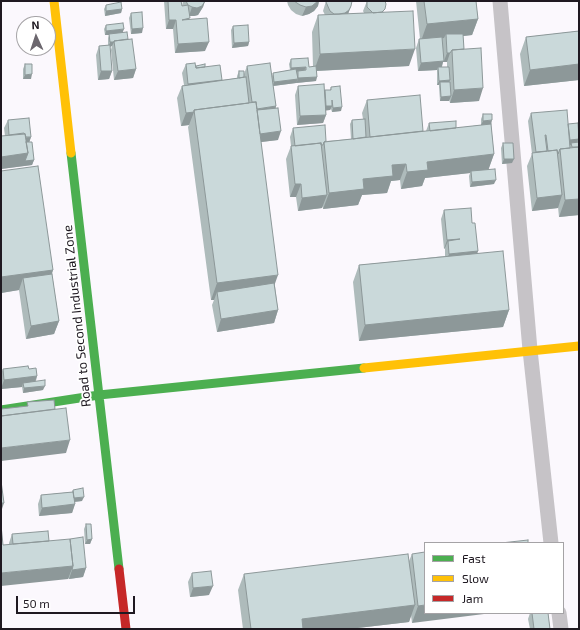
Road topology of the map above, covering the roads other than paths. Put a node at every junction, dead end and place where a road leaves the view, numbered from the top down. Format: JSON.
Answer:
{"nodes":[{"id":1,"x":54,"y":1,"type":"edge"},
{"id":2,"x":500,"y":1,"type":"edge"},
{"id":3,"x":579,"y":346,"type":"edge"},
{"id":4,"x":530,"y":350,"type":"junction"},
{"id":5,"x":99,"y":395,"type":"junction"},
{"id":6,"x":1,"y":410,"type":"edge"},
{"id":7,"x":551,"y":542,"type":"edge"},
{"id":8,"x":559,"y":614,"type":"edge"},
{"id":9,"x":126,"y":629,"type":"edge"},
{"id":10,"x":561,"y":629,"type":"edge"}],
"edges":[{"from":1,"to":5,"type":"street","name":"Road to Second Industrial Zone"},
{"from":2,"to":4,"type":"street"},
{"from":3,"to":4,"type":"street"},
{"from":4,"to":5,"type":"street"},
{"from":4,"to":7,"type":"street"},
{"from":5,"to":6,"type":"street"},
{"from":5,"to":9,"type":"street","name":"Road to Second Industrial Zone"},
{"from":8,"to":10,"type":"street"}]}
